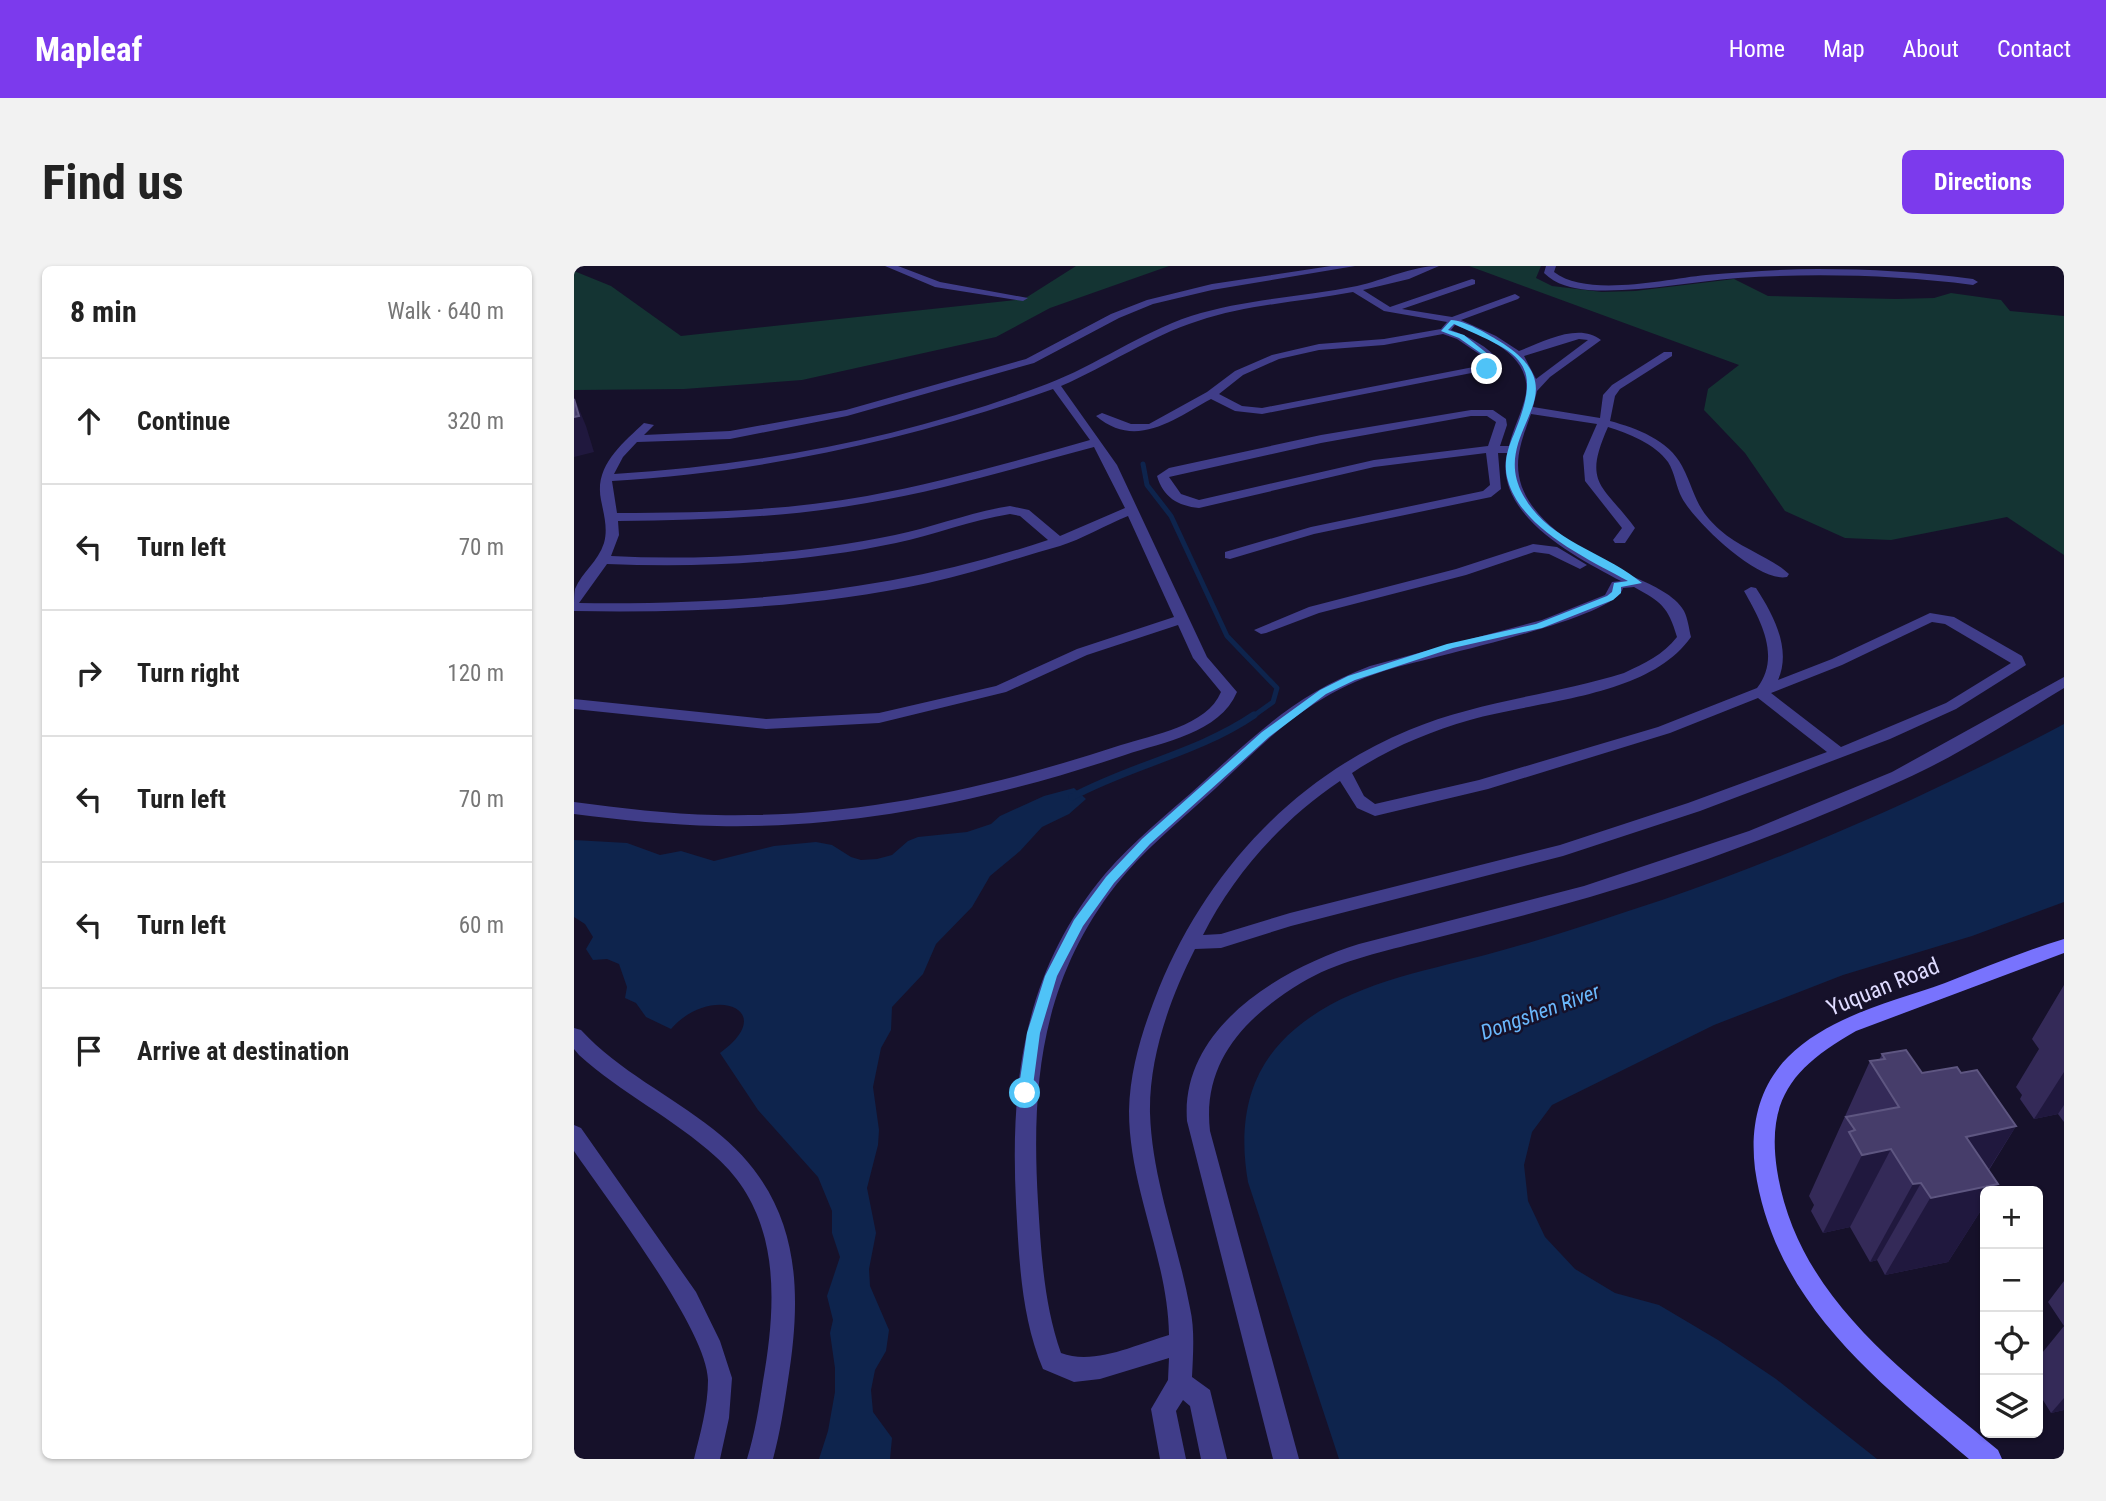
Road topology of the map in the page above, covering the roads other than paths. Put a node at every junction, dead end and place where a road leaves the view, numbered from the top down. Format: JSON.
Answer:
{"nodes":[{"id":1,"x":890,"y":266,"type":"edge"},
{"id":2,"x":1350,"y":266,"type":"edge"},
{"id":3,"x":1434,"y":266,"type":"edge"},
{"id":4,"x":1551,"y":266,"type":"edge"},
{"id":5,"x":1472,"y":282,"type":"dead end"},
{"id":6,"x":1973,"y":282,"type":"dead end"},
{"id":7,"x":1335,"y":283,"type":"junction"},
{"id":8,"x":1514,"y":297,"type":"dead end"},
{"id":9,"x":1023,"y":298,"type":"dead end"},
{"id":10,"x":1391,"y":309,"type":"junction"},
{"id":11,"x":1449,"y":326,"type":"junction"},
{"id":12,"x":1668,"y":354,"type":"dead end"},
{"id":13,"x":1518,"y":355,"type":"junction"},
{"id":14,"x":1055,"y":385,"type":"junction"},
{"id":15,"x":1532,"y":390,"type":"junction"},
{"id":16,"x":1211,"y":394,"type":"junction"},
{"id":17,"x":1527,"y":410,"type":"junction"},
{"id":18,"x":1102,"y":416,"type":"dead end"},
{"id":19,"x":1604,"y":421,"type":"junction"},
{"id":20,"x":648,"y":425,"type":"dead end"},
{"id":21,"x":634,"y":439,"type":"junction"},
{"id":22,"x":1097,"y":442,"type":"junction"},
{"id":23,"x":1493,"y":449,"type":"junction"},
{"id":24,"x":1512,"y":449,"type":"junction"},
{"id":25,"x":607,"y":478,"type":"junction"},
{"id":26,"x":1132,"y":510,"type":"junction"},
{"id":27,"x":612,"y":517,"type":"junction"},
{"id":28,"x":1620,"y":540,"type":"dead end"},
{"id":29,"x":1059,"y":542,"type":"junction"},
{"id":30,"x":1230,"y":555,"type":"dead end"},
{"id":31,"x":602,"y":560,"type":"junction"},
{"id":32,"x":1782,"y":574,"type":"dead end"},
{"id":33,"x":1637,"y":583,"type":"junction"},
{"id":34,"x":1617,"y":585,"type":"junction"},
{"id":35,"x":1751,"y":591,"type":"dead end"},
{"id":36,"x":574,"y":600,"type":"edge"},
{"id":37,"x":574,"y":607,"type":"edge"},
{"id":38,"x":1182,"y":619,"type":"junction"},
{"id":39,"x":1261,"y":630,"type":"dead end"},
{"id":40,"x":2064,"y":682,"type":"edge"},
{"id":41,"x":1761,"y":693,"type":"junction"},
{"id":42,"x":574,"y":704,"type":"edge"},
{"id":43,"x":1840,"y":754,"type":"junction"},
{"id":44,"x":1343,"y":770,"type":"junction"},
{"id":45,"x":574,"y":808,"type":"edge"},
{"id":46,"x":1189,"y":942,"type":"junction"},
{"id":47,"x":2064,"y":946,"type":"edge"},
{"id":48,"x":574,"y":1036,"type":"edge"},
{"id":49,"x":574,"y":1134,"type":"edge"},
{"id":50,"x":1180,"y":1343,"type":"junction"},
{"id":51,"x":1180,"y":1383,"type":"junction"},
{"id":52,"x":707,"y":1459,"type":"edge"},
{"id":53,"x":760,"y":1459,"type":"edge"},
{"id":54,"x":1173,"y":1459,"type":"edge"},
{"id":55,"x":1214,"y":1459,"type":"edge"},
{"id":56,"x":1286,"y":1459,"type":"edge"},
{"id":57,"x":1989,"y":1459,"type":"edge"}],
"edges":[{"from":1,"to":9,"type":"street"},
{"from":2,"to":7,"type":"street"},
{"from":3,"to":7,"type":"street"},
{"from":4,"to":6,"type":"street"},
{"from":5,"to":10,"type":"street"},
{"from":7,"to":10,"type":"street"},
{"from":7,"to":14,"type":"street"},
{"from":7,"to":21,"type":"street"},
{"from":8,"to":11,"type":"street"},
{"from":10,"to":11,"type":"street"},
{"from":11,"to":13,"type":"street"},
{"from":11,"to":16,"type":"street"},
{"from":11,"to":16,"type":"street"},
{"from":12,"to":19,"type":"street"},
{"from":13,"to":15,"type":"street"},
{"from":13,"to":15,"type":"street"},
{"from":14,"to":22,"type":"street"},
{"from":14,"to":25,"type":"street"},
{"from":15,"to":17,"type":"street"},
{"from":16,"to":18,"type":"street"},
{"from":17,"to":19,"type":"street"},
{"from":17,"to":24,"type":"street"},
{"from":19,"to":28,"type":"street"},
{"from":19,"to":32,"type":"street"},
{"from":20,"to":21,"type":"street"},
{"from":21,"to":25,"type":"street"},
{"from":22,"to":26,"type":"street"},
{"from":22,"to":27,"type":"street"},
{"from":23,"to":23,"type":"street"},
{"from":23,"to":24,"type":"street"},
{"from":23,"to":30,"type":"street"},
{"from":24,"to":33,"type":"street"},
{"from":25,"to":27,"type":"street"},
{"from":26,"to":29,"type":"street"},
{"from":26,"to":38,"type":"street"},
{"from":27,"to":31,"type":"street"},
{"from":29,"to":31,"type":"street"},
{"from":29,"to":37,"type":"street"},
{"from":31,"to":36,"type":"street"},
{"from":33,"to":34,"type":"street"},
{"from":33,"to":44,"type":"street"},
{"from":34,"to":39,"type":"street"},
{"from":34,"to":50,"type":"street"},
{"from":35,"to":41,"type":"street"},
{"from":38,"to":42,"type":"street"},
{"from":38,"to":45,"type":"street"},
{"from":40,"to":56,"type":"street"},
{"from":41,"to":43,"type":"street"},
{"from":41,"to":43,"type":"street"},
{"from":41,"to":44,"type":"street"},
{"from":43,"to":46,"type":"street"},
{"from":44,"to":46,"type":"street"},
{"from":46,"to":50,"type":"street"},
{"from":47,"to":57,"type":"street","name":"Yuquan Road"},
{"from":48,"to":53,"type":"street"},
{"from":49,"to":52,"type":"street"},
{"from":50,"to":51,"type":"street"},
{"from":51,"to":54,"type":"street"},
{"from":51,"to":55,"type":"street"}]}
